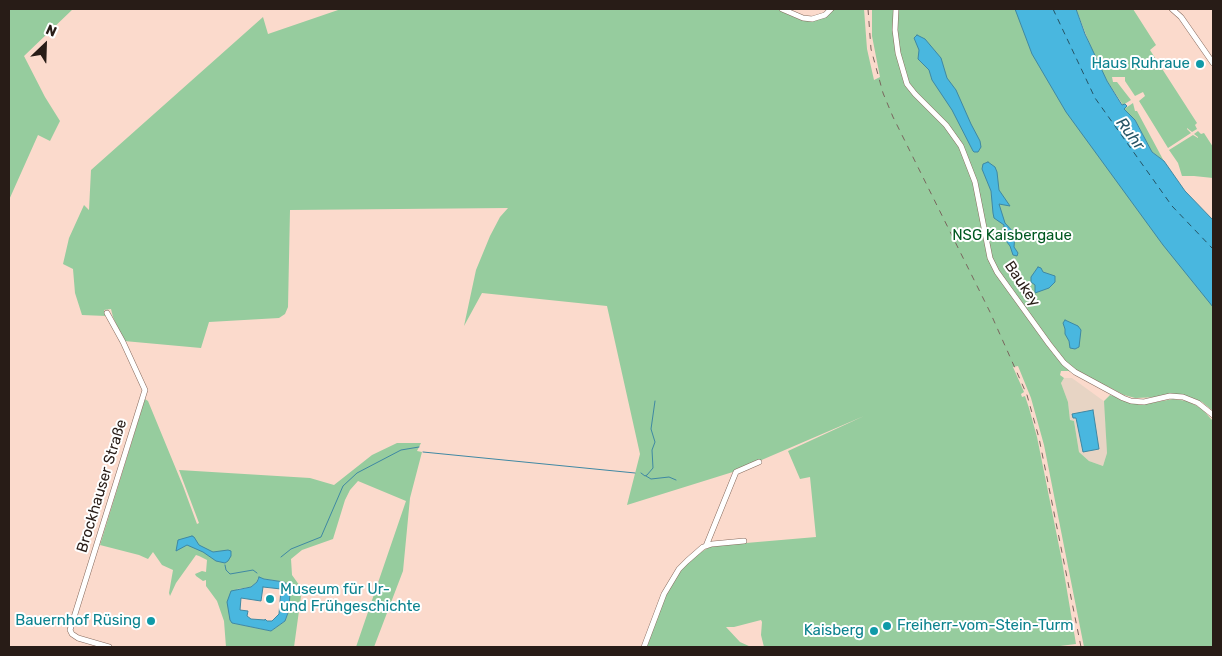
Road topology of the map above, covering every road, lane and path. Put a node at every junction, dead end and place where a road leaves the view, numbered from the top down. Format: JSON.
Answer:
{"nodes":[{"id":1,"x":782,"y":9,"type":"edge"},
{"id":2,"x":831,"y":9,"type":"edge"},
{"id":3,"x":896,"y":9,"type":"edge"},
{"id":4,"x":1172,"y":9,"type":"edge"},
{"id":5,"x":1213,"y":63,"type":"edge"},
{"id":6,"x":107,"y":313,"type":"dead end"},
{"id":7,"x":1213,"y":415,"type":"edge"},
{"id":8,"x":759,"y":462,"type":"dead end"},
{"id":9,"x":744,"y":541,"type":"dead end"},
{"id":10,"x":706,"y":546,"type":"junction"},
{"id":11,"x":109,"y":647,"type":"edge"},
{"id":12,"x":644,"y":647,"type":"edge"}],
"edges":[{"from":1,"to":2,"type":"street"},
{"from":3,"to":7,"type":"street","name":"Baukey"},
{"from":4,"to":5,"type":"street"},
{"from":6,"to":11,"type":"street","name":"Brockhauser Straße"},
{"from":8,"to":10,"type":"street"},
{"from":9,"to":10,"type":"street"},
{"from":10,"to":12,"type":"street"}]}
